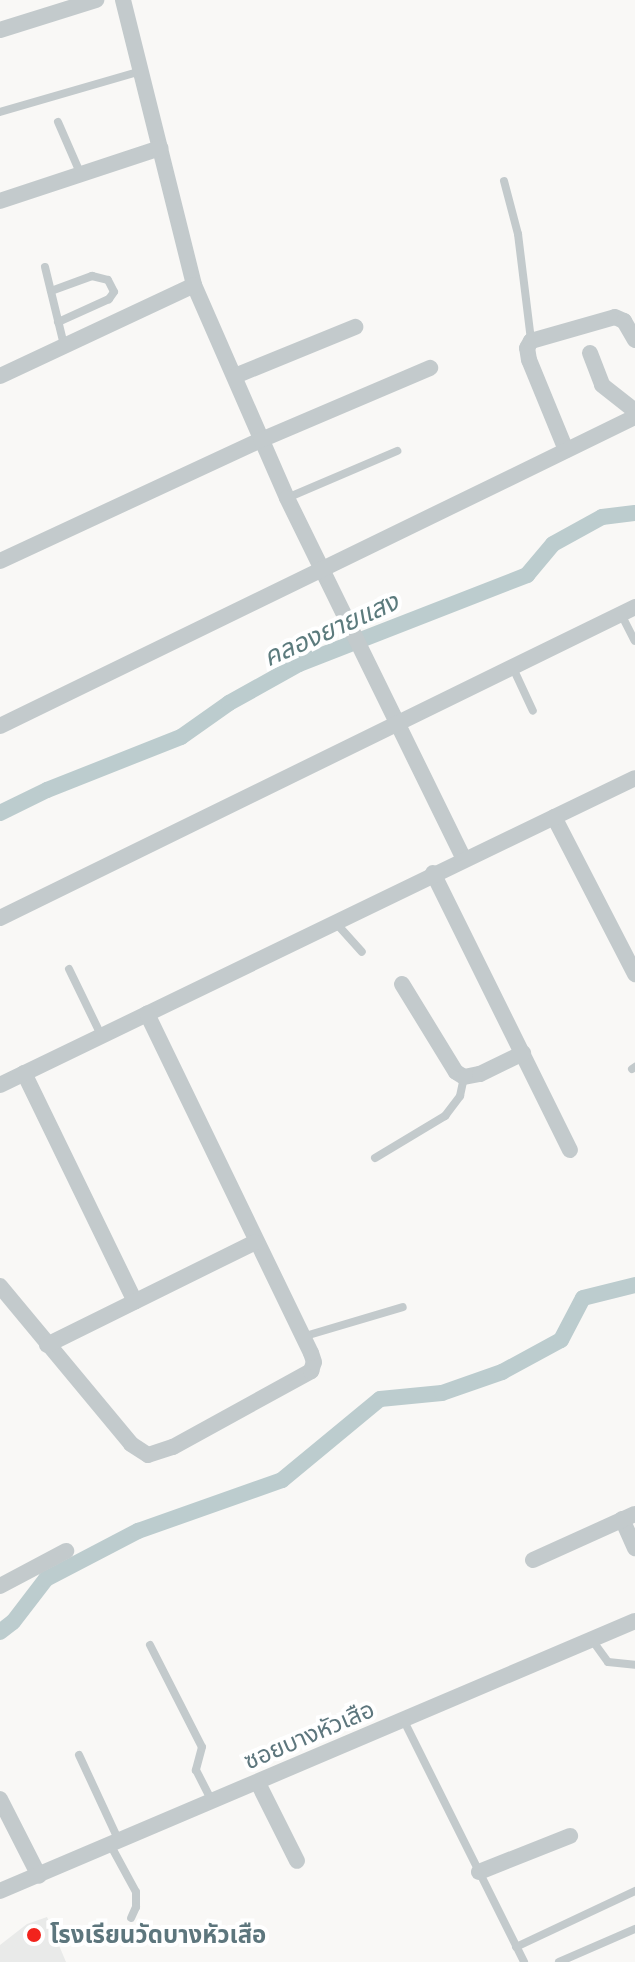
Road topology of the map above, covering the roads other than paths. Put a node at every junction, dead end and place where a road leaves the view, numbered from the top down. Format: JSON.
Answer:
{"nodes":[{"id":1,"x":96,"y":0,"type":"edge"},
{"id":2,"x":123,"y":0,"type":"edge"},
{"id":3,"x":0,"y":30,"type":"edge"},
{"id":4,"x":139,"y":64,"type":"junction"},
{"id":5,"x":0,"y":112,"type":"edge"},
{"id":6,"x":58,"y":122,"type":"dead end"},
{"id":7,"x":160,"y":148,"type":"junction"},
{"id":8,"x":81,"y":175,"type":"junction"},
{"id":9,"x":504,"y":181,"type":"dead end"},
{"id":10,"x":0,"y":201,"type":"edge"},
{"id":11,"x":45,"y":267,"type":"dead end"},
{"id":12,"x":194,"y":285,"type":"junction"},
{"id":13,"x":51,"y":291,"type":"junction"},
{"id":14,"x":58,"y":322,"type":"junction"},
{"id":15,"x":355,"y":327,"type":"dead end"},
{"id":16,"x":635,"y":340,"type":"edge"},
{"id":17,"x":531,"y":341,"type":"junction"},
{"id":18,"x":64,"y":346,"type":"junction"},
{"id":19,"x":590,"y":353,"type":"dead end"},
{"id":20,"x":430,"y":368,"type":"dead end"},
{"id":21,"x":0,"y":376,"type":"edge"},
{"id":22,"x":235,"y":376,"type":"junction"},
{"id":23,"x":635,"y":414,"type":"edge"},
{"id":24,"x":261,"y":440,"type":"junction"},
{"id":25,"x":566,"y":450,"type":"junction"},
{"id":26,"x":397,"y":451,"type":"dead end"},
{"id":27,"x":287,"y":498,"type":"junction"},
{"id":28,"x":0,"y":561,"type":"edge"},
{"id":29,"x":323,"y":571,"type":"junction"},
{"id":30,"x":628,"y":610,"type":"edge"},
{"id":31,"x":635,"y":641,"type":"edge"},
{"id":32,"x":512,"y":667,"type":"junction"},
{"id":33,"x":533,"y":711,"type":"dead end"},
{"id":34,"x":396,"y":724,"type":"junction"},
{"id":35,"x":0,"y":726,"type":"edge"},
{"id":36,"x":635,"y":778,"type":"edge"},
{"id":37,"x":554,"y":817,"type":"junction"},
{"id":38,"x":464,"y":859,"type":"junction"},
{"id":39,"x":433,"y":873,"type":"junction"},
{"id":40,"x":0,"y":918,"type":"edge"},
{"id":41,"x":335,"y":921,"type":"junction"},
{"id":42,"x":362,"y":952,"type":"dead end"},
{"id":43,"x":69,"y":969,"type":"dead end"},
{"id":44,"x":635,"y":974,"type":"edge"},
{"id":45,"x":402,"y":984,"type":"dead end"},
{"id":46,"x":147,"y":1013,"type":"junction"},
{"id":47,"x":101,"y":1035,"type":"junction"},
{"id":48,"x":523,"y":1053,"type":"junction"},
{"id":49,"x":24,"y":1073,"type":"junction"},
{"id":50,"x":464,"y":1077,"type":"junction"},
{"id":51,"x":0,"y":1085,"type":"edge"},
{"id":52,"x":570,"y":1150,"type":"dead end"},
{"id":53,"x":375,"y":1158,"type":"dead end"},
{"id":54,"x":255,"y":1242,"type":"junction"},
{"id":55,"x":0,"y":1286,"type":"edge"},
{"id":56,"x":135,"y":1302,"type":"junction"},
{"id":57,"x":403,"y":1307,"type":"dead end"},
{"id":58,"x":301,"y":1337,"type":"junction"},
{"id":59,"x":47,"y":1345,"type":"junction"},
{"id":60,"x":628,"y":1516,"type":"edge"},
{"id":61,"x":635,"y":1548,"type":"edge"},
{"id":62,"x":66,"y":1551,"type":"dead end"},
{"id":63,"x":533,"y":1560,"type":"dead end"},
{"id":64,"x":0,"y":1586,"type":"edge"},
{"id":65,"x":635,"y":1621,"type":"edge"},
{"id":66,"x":592,"y":1640,"type":"junction"},
{"id":67,"x":150,"y":1645,"type":"dead end"},
{"id":68,"x":635,"y":1665,"type":"edge"},
{"id":69,"x":404,"y":1721,"type":"junction"},
{"id":70,"x":79,"y":1755,"type":"dead end"},
{"id":71,"x":258,"y":1783,"type":"junction"},
{"id":72,"x":0,"y":1799,"type":"edge"},
{"id":73,"x":212,"y":1802,"type":"junction"},
{"id":74,"x":570,"y":1836,"type":"dead end"},
{"id":75,"x":116,"y":1844,"type":"junction"},
{"id":76,"x":297,"y":1861,"type":"dead end"},
{"id":77,"x":479,"y":1872,"type":"junction"},
{"id":78,"x":39,"y":1876,"type":"junction"},
{"id":79,"x":0,"y":1891,"type":"edge"},
{"id":80,"x":635,"y":1891,"type":"edge"},
{"id":81,"x":131,"y":1918,"type":"dead end"},
{"id":82,"x":635,"y":1929,"type":"edge"},
{"id":83,"x":516,"y":1947,"type":"junction"},
{"id":84,"x":524,"y":1962,"type":"edge"},
{"id":85,"x":559,"y":1962,"type":"edge"}],
"edges":[{"from":1,"to":3,"type":"street"},
{"from":2,"to":4,"type":"street"},
{"from":4,"to":5,"type":"lane"},
{"from":4,"to":7,"type":"street"},
{"from":6,"to":8,"type":"lane"},
{"from":7,"to":8,"type":"street"},
{"from":7,"to":12,"type":"street"},
{"from":8,"to":10,"type":"street"},
{"from":9,"to":17,"type":"lane"},
{"from":11,"to":13,"type":"lane"},
{"from":12,"to":18,"type":"street"},
{"from":12,"to":22,"type":"street"},
{"from":13,"to":14,"type":"lane"},
{"from":13,"to":14,"type":"lane"},
{"from":14,"to":18,"type":"lane"},
{"from":15,"to":22,"type":"street"},
{"from":16,"to":17,"type":"street"},
{"from":17,"to":25,"type":"street"},
{"from":18,"to":21,"type":"street"},
{"from":19,"to":23,"type":"street"},
{"from":20,"to":24,"type":"street"},
{"from":22,"to":24,"type":"street"},
{"from":23,"to":25,"type":"street"},
{"from":24,"to":27,"type":"street"},
{"from":24,"to":28,"type":"street"},
{"from":25,"to":29,"type":"street"},
{"from":26,"to":27,"type":"lane"},
{"from":27,"to":29,"type":"street"},
{"from":29,"to":34,"type":"street"},
{"from":29,"to":35,"type":"street"},
{"from":30,"to":31,"type":"lane"},
{"from":30,"to":32,"type":"street"},
{"from":32,"to":33,"type":"lane"},
{"from":32,"to":34,"type":"street"},
{"from":34,"to":38,"type":"street"},
{"from":34,"to":40,"type":"street"},
{"from":36,"to":37,"type":"street"},
{"from":37,"to":38,"type":"street"},
{"from":37,"to":44,"type":"street"},
{"from":38,"to":39,"type":"street"},
{"from":39,"to":41,"type":"street"},
{"from":39,"to":48,"type":"street"},
{"from":41,"to":42,"type":"lane"},
{"from":41,"to":46,"type":"street"},
{"from":43,"to":47,"type":"lane"},
{"from":45,"to":50,"type":"street"},
{"from":46,"to":47,"type":"street"},
{"from":46,"to":54,"type":"street"},
{"from":47,"to":49,"type":"street"},
{"from":48,"to":50,"type":"street"},
{"from":48,"to":52,"type":"street"},
{"from":49,"to":51,"type":"street"},
{"from":49,"to":56,"type":"street"},
{"from":50,"to":53,"type":"lane"},
{"from":54,"to":56,"type":"street"},
{"from":54,"to":58,"type":"street"},
{"from":55,"to":59,"type":"street"},
{"from":56,"to":59,"type":"street"},
{"from":57,"to":58,"type":"lane"},
{"from":58,"to":59,"type":"street"},
{"from":60,"to":61,"type":"street"},
{"from":60,"to":63,"type":"street"},
{"from":62,"to":64,"type":"street"},
{"from":65,"to":66,"type":"street","name":"ซอยบางหัวเสือ"},
{"from":66,"to":68,"type":"lane"},
{"from":66,"to":69,"type":"street","name":"ซอยบางหัวเสือ"},
{"from":67,"to":73,"type":"lane"},
{"from":69,"to":71,"type":"street","name":"ซอยบางหัวเสือ"},
{"from":69,"to":77,"type":"lane"},
{"from":70,"to":75,"type":"lane"},
{"from":71,"to":73,"type":"street","name":"ซอยบางหัวเสือ"},
{"from":71,"to":76,"type":"street"},
{"from":72,"to":78,"type":"street"},
{"from":73,"to":75,"type":"street","name":"ซอยบางหัวเสือ"},
{"from":74,"to":77,"type":"street"},
{"from":75,"to":78,"type":"street","name":"ซอยบางหัวเสือ"},
{"from":75,"to":81,"type":"lane"},
{"from":77,"to":83,"type":"lane"},
{"from":78,"to":79,"type":"street","name":"ซอยบางหัวเสือ"},
{"from":80,"to":83,"type":"lane"},
{"from":82,"to":85,"type":"lane"},
{"from":83,"to":84,"type":"lane"}]}
